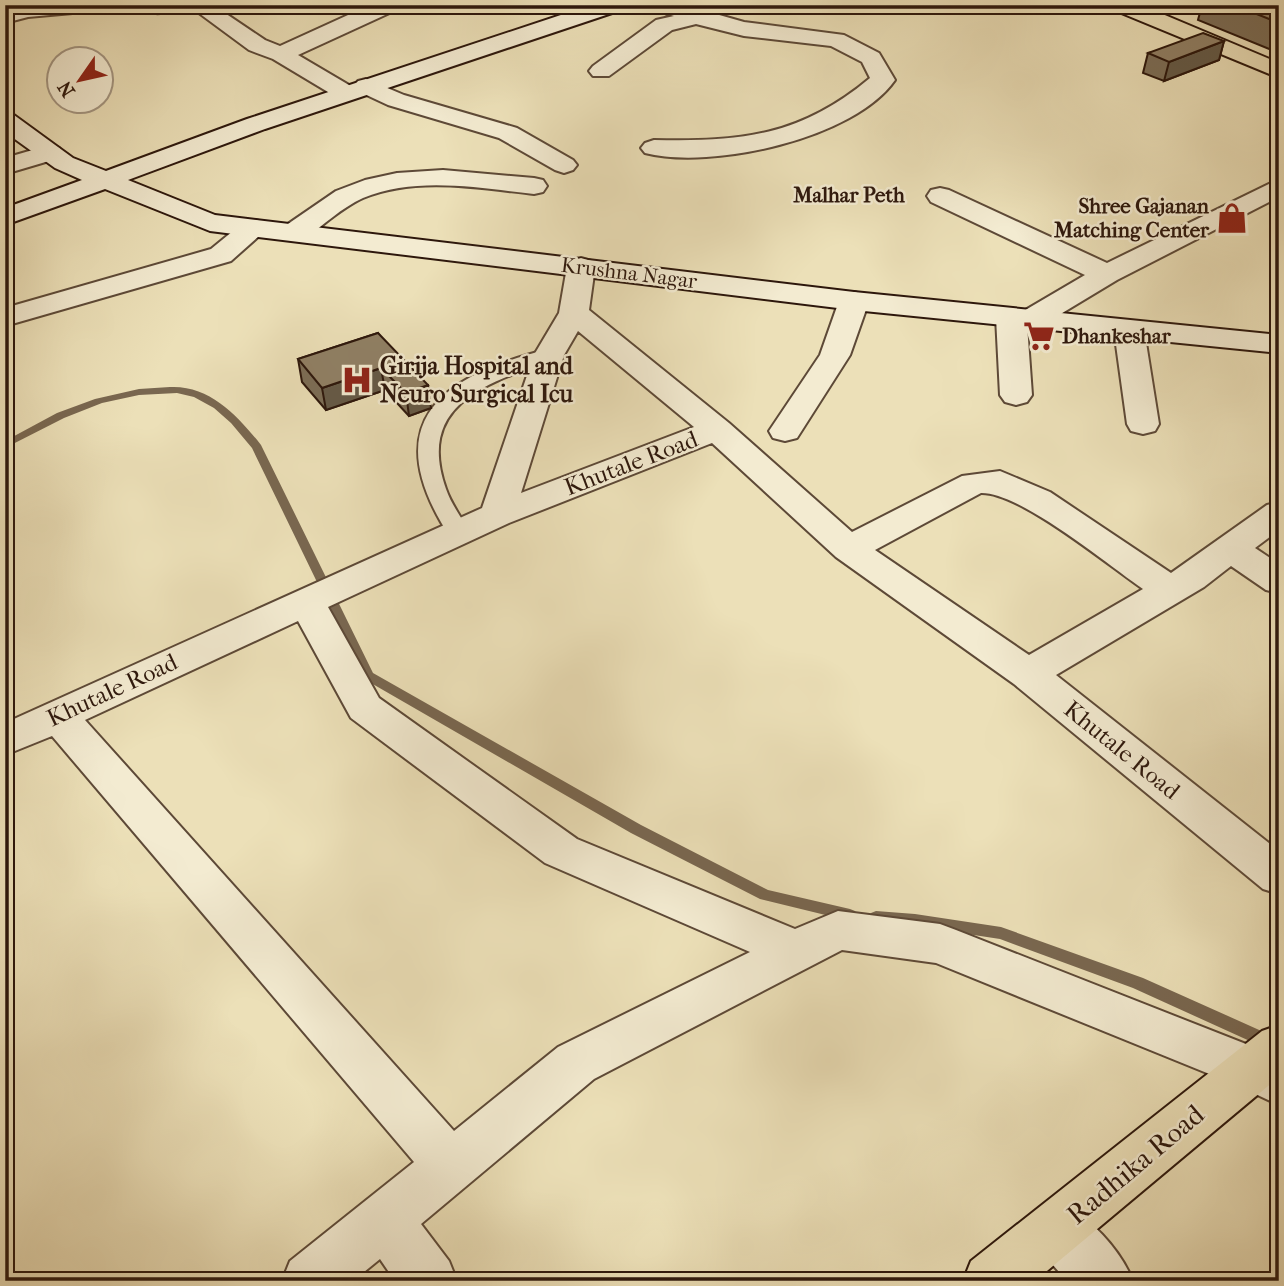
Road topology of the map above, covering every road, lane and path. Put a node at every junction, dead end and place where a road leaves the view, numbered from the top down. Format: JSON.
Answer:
{"nodes":[{"id":1,"x":95,"y":5,"type":"edge"},
{"id":2,"x":150,"y":5,"type":"edge"},
{"id":3,"x":169,"y":5,"type":"edge"},
{"id":4,"x":198,"y":5,"type":"edge"},
{"id":5,"x":388,"y":5,"type":"edge"},
{"id":6,"x":613,"y":5,"type":"edge"},
{"id":7,"x":664,"y":5,"type":"edge"},
{"id":8,"x":1122,"y":5,"type":"edge"},
{"id":9,"x":23,"y":8,"type":"edge"},
{"id":10,"x":5,"y":17,"type":"edge"},
{"id":11,"x":696,"y":17,"type":"junction"},
{"id":12,"x":281,"y":54,"type":"junction"},
{"id":13,"x":601,"y":71,"type":"dead end"},
{"id":14,"x":1279,"y":71,"type":"edge"},
{"id":15,"x":356,"y":90,"type":"junction"},
{"id":16,"x":5,"y":120,"type":"edge"},
{"id":17,"x":654,"y":148,"type":"dead end"},
{"id":18,"x":50,"y":153,"type":"junction"},
{"id":19,"x":564,"y":165,"type":"dead end"},
{"id":20,"x":5,"y":166,"type":"edge"},
{"id":21,"x":104,"y":180,"type":"junction"},
{"id":22,"x":534,"y":186,"type":"dead end"},
{"id":23,"x":1278,"y":187,"type":"edge"},
{"id":24,"x":940,"y":197,"type":"dead end"},
{"id":25,"x":5,"y":217,"type":"edge"},
{"id":26,"x":254,"y":228,"type":"junction"},
{"id":27,"x":295,"y":232,"type":"junction"},
{"id":28,"x":581,"y":267,"type":"junction"},
{"id":29,"x":1107,"y":274,"type":"junction"},
{"id":30,"x":854,"y":301,"type":"junction"},
{"id":31,"x":574,"y":313,"type":"junction"},
{"id":32,"x":5,"y":317,"type":"edge"},
{"id":33,"x":1022,"y":317,"type":"junction"},
{"id":34,"x":1129,"y":330,"type":"junction"},
{"id":35,"x":1279,"y":344,"type":"edge"},
{"id":36,"x":549,"y":355,"type":"junction"},
{"id":37,"x":1016,"y":395,"type":"dead end"},
{"id":38,"x":1143,"y":424,"type":"dead end"},
{"id":39,"x":718,"y":430,"type":"junction"},
{"id":40,"x":785,"y":431,"type":"dead end"},
{"id":41,"x":1279,"y":513,"type":"edge"},
{"id":42,"x":497,"y":515,"type":"junction"},
{"id":43,"x":458,"y":532,"type":"junction"},
{"id":44,"x":849,"y":549,"type":"junction"},
{"id":45,"x":1231,"y":549,"type":"junction"},
{"id":46,"x":1279,"y":580,"type":"edge"},
{"id":47,"x":1170,"y":590,"type":"junction"},
{"id":48,"x":326,"y":592,"type":"junction"},
{"id":49,"x":1028,"y":674,"type":"junction"},
{"id":50,"x":57,"y":715,"type":"junction"},
{"id":51,"x":5,"y":740,"type":"edge"},
{"id":52,"x":1279,"y":876,"type":"edge"},
{"id":53,"x":797,"y":951,"type":"junction"},
{"id":54,"x":1270,"y":1065,"type":"edge"},
{"id":55,"x":451,"y":1166,"type":"junction"},
{"id":56,"x":385,"y":1221,"type":"junction"},
{"id":57,"x":1057,"y":1228,"type":"junction"},
{"id":58,"x":310,"y":1281,"type":"edge"},
{"id":59,"x":429,"y":1281,"type":"edge"},
{"id":60,"x":991,"y":1281,"type":"edge"},
{"id":61,"x":1105,"y":1281,"type":"edge"}],
"edges":[{"from":1,"to":9,"type":"street"},
{"from":2,"to":3,"type":"street"},
{"from":4,"to":12,"type":"street"},
{"from":5,"to":12,"type":"street"},
{"from":6,"to":15,"type":"street"},
{"from":7,"to":11,"type":"street"},
{"from":8,"to":14,"type":"main road"},
{"from":9,"to":10,"type":"street"},
{"from":11,"to":13,"type":"street"},
{"from":11,"to":17,"type":"street"},
{"from":12,"to":15,"type":"street"},
{"from":15,"to":19,"type":"street"},
{"from":15,"to":21,"type":"street"},
{"from":16,"to":18,"type":"street","name":"Krushna Nagar"},
{"from":18,"to":20,"type":"street"},
{"from":18,"to":21,"type":"street","name":"Krushna Nagar"},
{"from":21,"to":25,"type":"street"},
{"from":21,"to":26,"type":"street","name":"Krushna Nagar"},
{"from":22,"to":27,"type":"street"},
{"from":23,"to":29,"type":"street"},
{"from":24,"to":29,"type":"street"},
{"from":26,"to":27,"type":"street","name":"Krushna Nagar"},
{"from":26,"to":32,"type":"street"},
{"from":27,"to":28,"type":"street","name":"Krushna Nagar"},
{"from":28,"to":30,"type":"street","name":"Krushna Nagar"},
{"from":28,"to":31,"type":"street"},
{"from":29,"to":33,"type":"street"},
{"from":30,"to":33,"type":"street","name":"Krushna Nagar"},
{"from":30,"to":40,"type":"street"},
{"from":31,"to":36,"type":"street"},
{"from":31,"to":39,"type":"street"},
{"from":33,"to":34,"type":"street","name":"Krushna Nagar"},
{"from":33,"to":37,"type":"street"},
{"from":34,"to":35,"type":"street","name":"Krushna Nagar"},
{"from":34,"to":38,"type":"street"},
{"from":36,"to":42,"type":"street"},
{"from":36,"to":43,"type":"lane"},
{"from":39,"to":42,"type":"street","name":"Khutale Road"},
{"from":39,"to":44,"type":"street","name":"Khutale Road"},
{"from":41,"to":45,"type":"street"},
{"from":42,"to":43,"type":"street","name":"Khutale Road"},
{"from":43,"to":48,"type":"street","name":"Khutale Road"},
{"from":44,"to":47,"type":"street"},
{"from":44,"to":49,"type":"street","name":"Khutale Road"},
{"from":45,"to":46,"type":"street"},
{"from":45,"to":47,"type":"street"},
{"from":47,"to":49,"type":"street"},
{"from":48,"to":50,"type":"street","name":"Khutale Road"},
{"from":48,"to":53,"type":"street"},
{"from":49,"to":52,"type":"street","name":"Khutale Road"},
{"from":50,"to":51,"type":"street","name":"Khutale Road"},
{"from":50,"to":55,"type":"street"},
{"from":53,"to":54,"type":"street"},
{"from":53,"to":55,"type":"street"},
{"from":54,"to":57,"type":"main road","name":"Radhika Road"},
{"from":55,"to":56,"type":"street"},
{"from":56,"to":58,"type":"street"},
{"from":56,"to":59,"type":"street"},
{"from":57,"to":60,"type":"main road","name":"Radhika Road"},
{"from":57,"to":61,"type":"street"}]}
